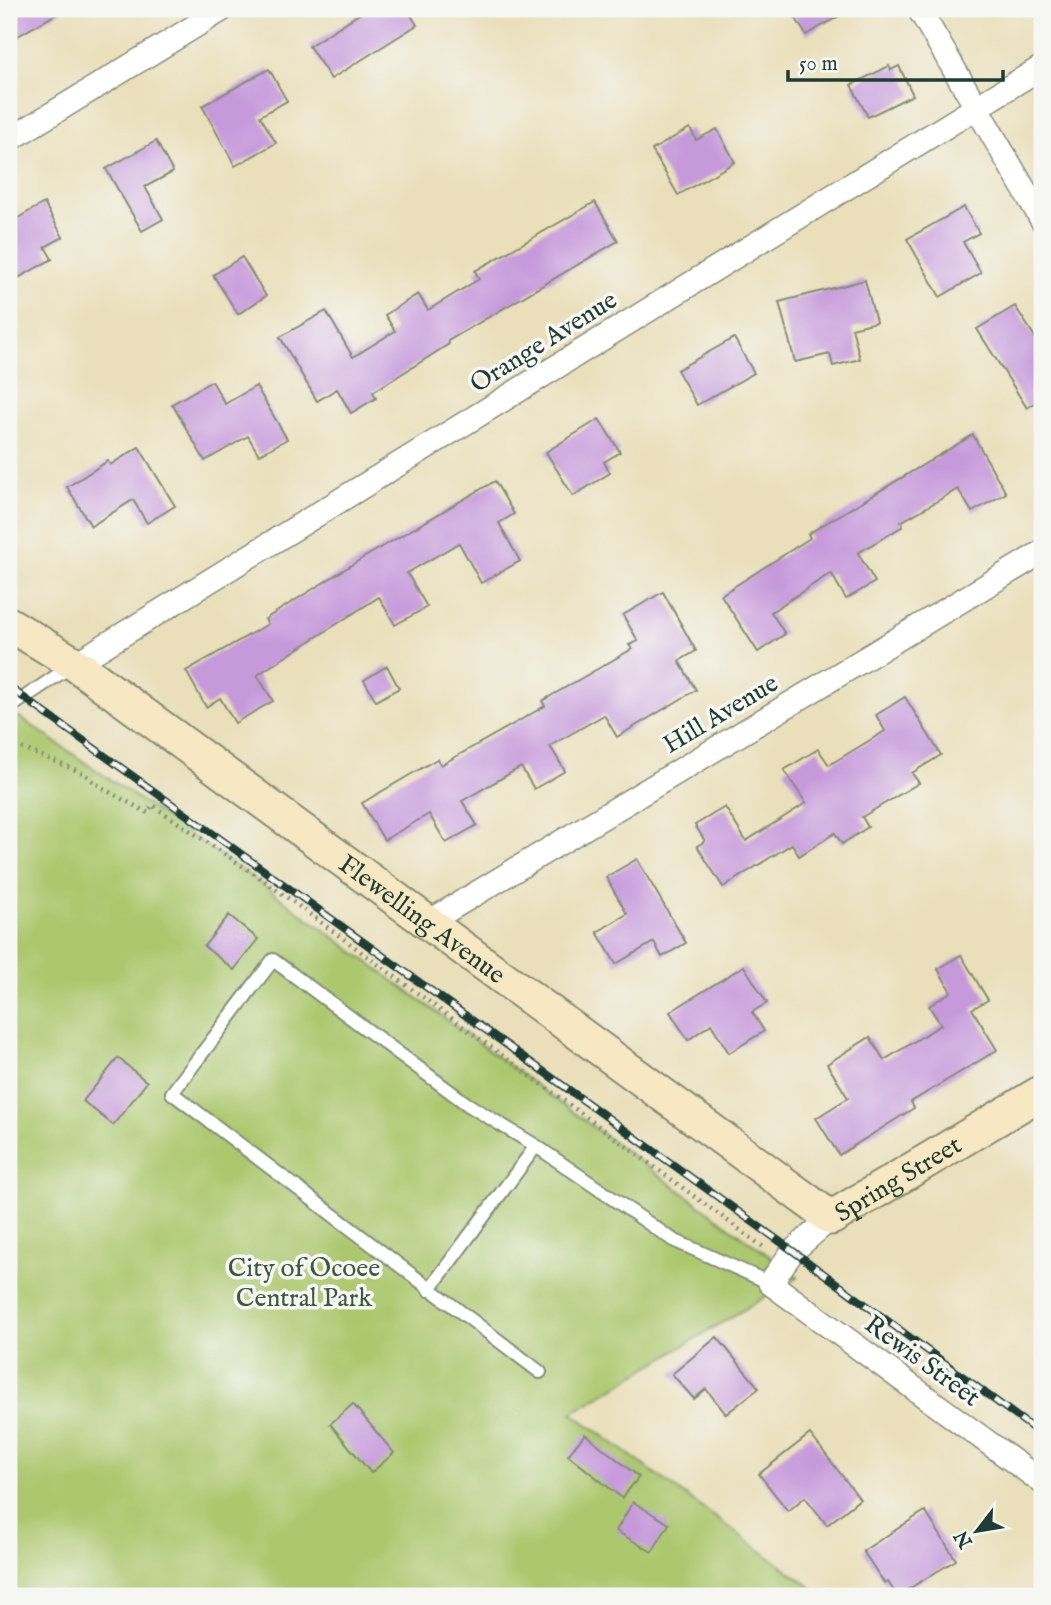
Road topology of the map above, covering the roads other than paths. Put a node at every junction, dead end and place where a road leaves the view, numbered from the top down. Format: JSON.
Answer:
{"nodes":[{"id":1,"x":223,"y":9,"type":"edge"},
{"id":2,"x":919,"y":9,"type":"edge"},
{"id":3,"x":1042,"y":67,"type":"edge"},
{"id":4,"x":975,"y":107,"type":"junction"},
{"id":5,"x":9,"y":140,"type":"edge"},
{"id":6,"x":1042,"y":220,"type":"edge"},
{"id":7,"x":1042,"y":552,"type":"edge"},
{"id":8,"x":9,"y":624,"type":"edge"},
{"id":9,"x":75,"y":664,"type":"junction"},
{"id":10,"x":9,"y":708,"type":"edge"},
{"id":11,"x":427,"y":923,"type":"junction"},
{"id":12,"x":1042,"y":1092,"type":"edge"},
{"id":13,"x":536,"y":1146,"type":"junction"},
{"id":14,"x":831,"y":1218,"type":"junction"},
{"id":15,"x":770,"y":1283,"type":"junction"},
{"id":16,"x":429,"y":1290,"type":"junction"},
{"id":17,"x":540,"y":1372,"type":"dead end"},
{"id":18,"x":1042,"y":1482,"type":"edge"}],
"edges":[{"from":1,"to":5,"type":"street"},
{"from":2,"to":4,"type":"street"},
{"from":3,"to":4,"type":"street","name":"Orange Avenue"},
{"from":4,"to":6,"type":"street"},
{"from":4,"to":9,"type":"street","name":"Orange Avenue"},
{"from":7,"to":11,"type":"street","name":"Hill Avenue"},
{"from":8,"to":9,"type":"street","name":"Flewelling Avenue"},
{"from":9,"to":10,"type":"lane"},
{"from":9,"to":11,"type":"street","name":"Flewelling Avenue"},
{"from":11,"to":14,"type":"street","name":"Flewelling Avenue"},
{"from":12,"to":14,"type":"street","name":"Spring Street"},
{"from":13,"to":15,"type":"lane"},
{"from":13,"to":16,"type":"lane"},
{"from":13,"to":16,"type":"lane"},
{"from":14,"to":15,"type":"street","name":"Spring Street"},
{"from":15,"to":18,"type":"street","name":"Rewis Street"},
{"from":16,"to":17,"type":"lane"}]}
